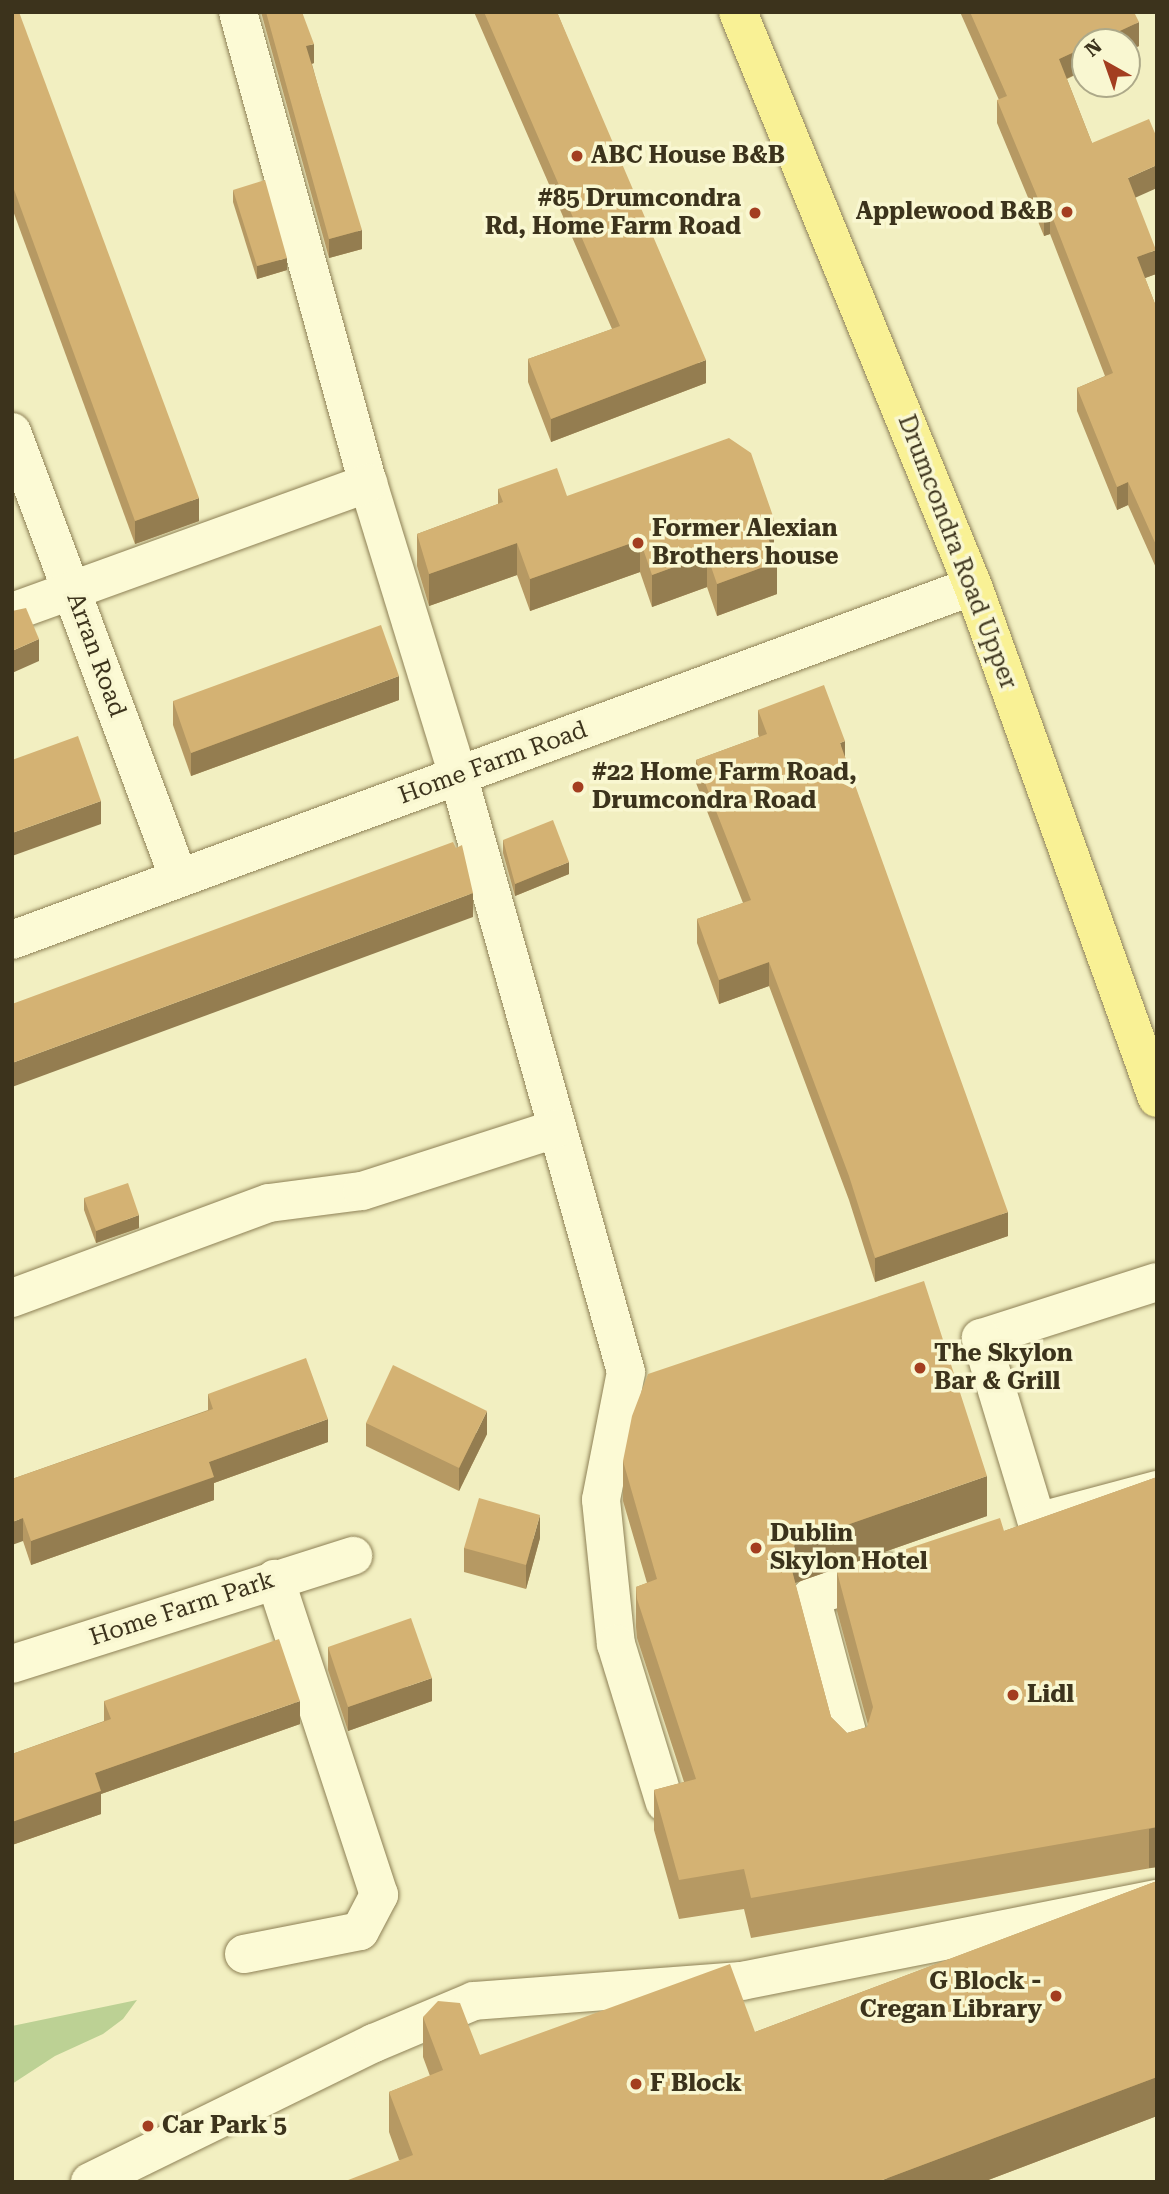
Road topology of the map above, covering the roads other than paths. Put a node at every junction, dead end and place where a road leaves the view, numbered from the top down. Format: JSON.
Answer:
{"nodes":[{"id":1,"x":238,"y":12,"type":"edge"},
{"id":2,"x":738,"y":12,"type":"edge"},
{"id":3,"x":12,"y":432,"type":"edge"},
{"id":4,"x":369,"y":483,"type":"junction"},
{"id":5,"x":973,"y":586,"type":"junction"},
{"id":6,"x":72,"y":590,"type":"junction"},
{"id":7,"x":12,"y":612,"type":"edge"},
{"id":8,"x":458,"y":775,"type":"junction"},
{"id":9,"x":179,"y":878,"type":"junction"},
{"id":10,"x":12,"y":940,"type":"edge"},
{"id":11,"x":1157,"y":1098,"type":"edge"},
{"id":12,"x":555,"y":1129,"type":"junction"},
{"id":13,"x":1157,"y":1282,"type":"edge"},
{"id":14,"x":12,"y":1298,"type":"edge"},
{"id":15,"x":1157,"y":1490,"type":"edge"},
{"id":16,"x":1037,"y":1522,"type":"junction"},
{"id":17,"x":1000,"y":1535,"type":"edge"},
{"id":18,"x":353,"y":1556,"type":"dead end"},
{"id":19,"x":924,"y":1560,"type":"edge"},
{"id":20,"x":275,"y":1579,"type":"junction"},
{"id":21,"x":12,"y":1664,"type":"edge"},
{"id":22,"x":852,"y":1751,"type":"edge"},
{"id":23,"x":665,"y":1803,"type":"edge"},
{"id":24,"x":1157,"y":1899,"type":"edge"},
{"id":25,"x":244,"y":1954,"type":"dead end"},
{"id":26,"x":90,"y":2182,"type":"edge"}],
"edges":[{"from":1,"to":4,"type":"street"},
{"from":2,"to":5,"type":"main road","name":"Drumcondra Road Upper"},
{"from":3,"to":6,"type":"street","name":"Arran Road"},
{"from":4,"to":6,"type":"street"},
{"from":4,"to":8,"type":"street"},
{"from":5,"to":8,"type":"street","name":"Home Farm Road"},
{"from":5,"to":11,"type":"main road","name":"Drumcondra Road Upper"},
{"from":6,"to":7,"type":"street"},
{"from":6,"to":9,"type":"street","name":"Arran Road"},
{"from":8,"to":9,"type":"street","name":"Home Farm Road"},
{"from":8,"to":12,"type":"street"},
{"from":9,"to":10,"type":"street","name":"Home Farm Road"},
{"from":12,"to":14,"type":"street"},
{"from":12,"to":23,"type":"street"},
{"from":13,"to":16,"type":"street"},
{"from":15,"to":16,"type":"street"},
{"from":16,"to":17,"type":"street"},
{"from":18,"to":20,"type":"street","name":"Home Farm Park"},
{"from":19,"to":22,"type":"street"},
{"from":20,"to":21,"type":"street","name":"Home Farm Park"},
{"from":20,"to":25,"type":"street"},
{"from":24,"to":26,"type":"street"}]}
